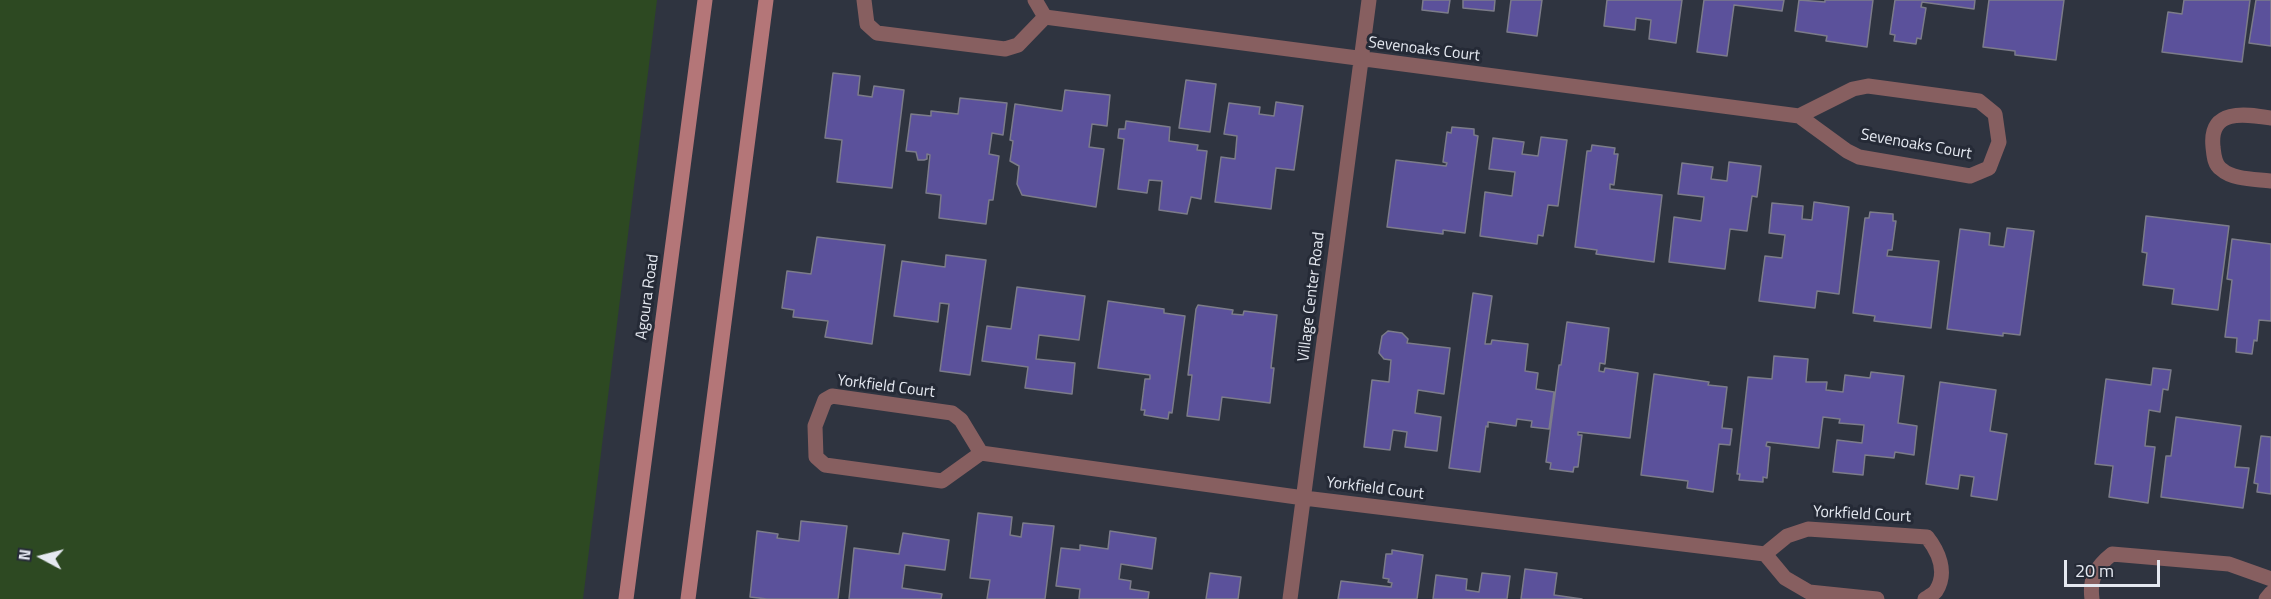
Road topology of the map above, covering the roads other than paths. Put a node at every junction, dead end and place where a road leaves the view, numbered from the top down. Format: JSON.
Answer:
{"nodes":[{"id":1,"x":705,"y":0,"type":"edge"},
{"id":2,"x":766,"y":0,"type":"edge"},
{"id":3,"x":864,"y":0,"type":"edge"},
{"id":4,"x":1035,"y":0,"type":"edge"},
{"id":5,"x":1369,"y":0,"type":"edge"},
{"id":6,"x":1045,"y":17,"type":"junction"},
{"id":7,"x":1361,"y":60,"type":"junction"},
{"id":8,"x":1799,"y":116,"type":"junction"},
{"id":9,"x":2271,"y":118,"type":"edge"},
{"id":10,"x":2271,"y":181,"type":"edge"},
{"id":11,"x":981,"y":453,"type":"junction"},
{"id":12,"x":1304,"y":498,"type":"junction"},
{"id":13,"x":1765,"y":554,"type":"junction"},
{"id":14,"x":2271,"y":579,"type":"edge"},
{"id":15,"x":2271,"y":593,"type":"edge"},
{"id":16,"x":627,"y":599,"type":"edge"},
{"id":17,"x":688,"y":599,"type":"edge"},
{"id":18,"x":1290,"y":599,"type":"edge"},
{"id":19,"x":1877,"y":599,"type":"edge"},
{"id":20,"x":1924,"y":599,"type":"edge"},
{"id":21,"x":2092,"y":599,"type":"edge"},
{"id":22,"x":2266,"y":599,"type":"edge"}],
"edges":[{"from":1,"to":16,"type":"main road","name":"Agoura Road"},
{"from":2,"to":17,"type":"main road"},
{"from":3,"to":6,"type":"street"},
{"from":4,"to":6,"type":"street"},
{"from":5,"to":7,"type":"street","name":"Village Center Road"},
{"from":6,"to":7,"type":"street","name":"Sevenoaks Court"},
{"from":7,"to":8,"type":"street","name":"Sevenoaks Court"},
{"from":7,"to":12,"type":"street","name":"Village Center Road"},
{"from":8,"to":8,"type":"street","name":"Sevenoaks Court"},
{"from":9,"to":10,"type":"street"},
{"from":11,"to":11,"type":"street","name":"Yorkfield Court"},
{"from":11,"to":12,"type":"street","name":"Yorkfield Court"},
{"from":12,"to":13,"type":"street","name":"Yorkfield Court"},
{"from":12,"to":18,"type":"street","name":"Village Center Road"},
{"from":13,"to":19,"type":"street"},
{"from":13,"to":20,"type":"street","name":"Yorkfield Court"},
{"from":14,"to":21,"type":"street"},
{"from":15,"to":22,"type":"street"}]}
